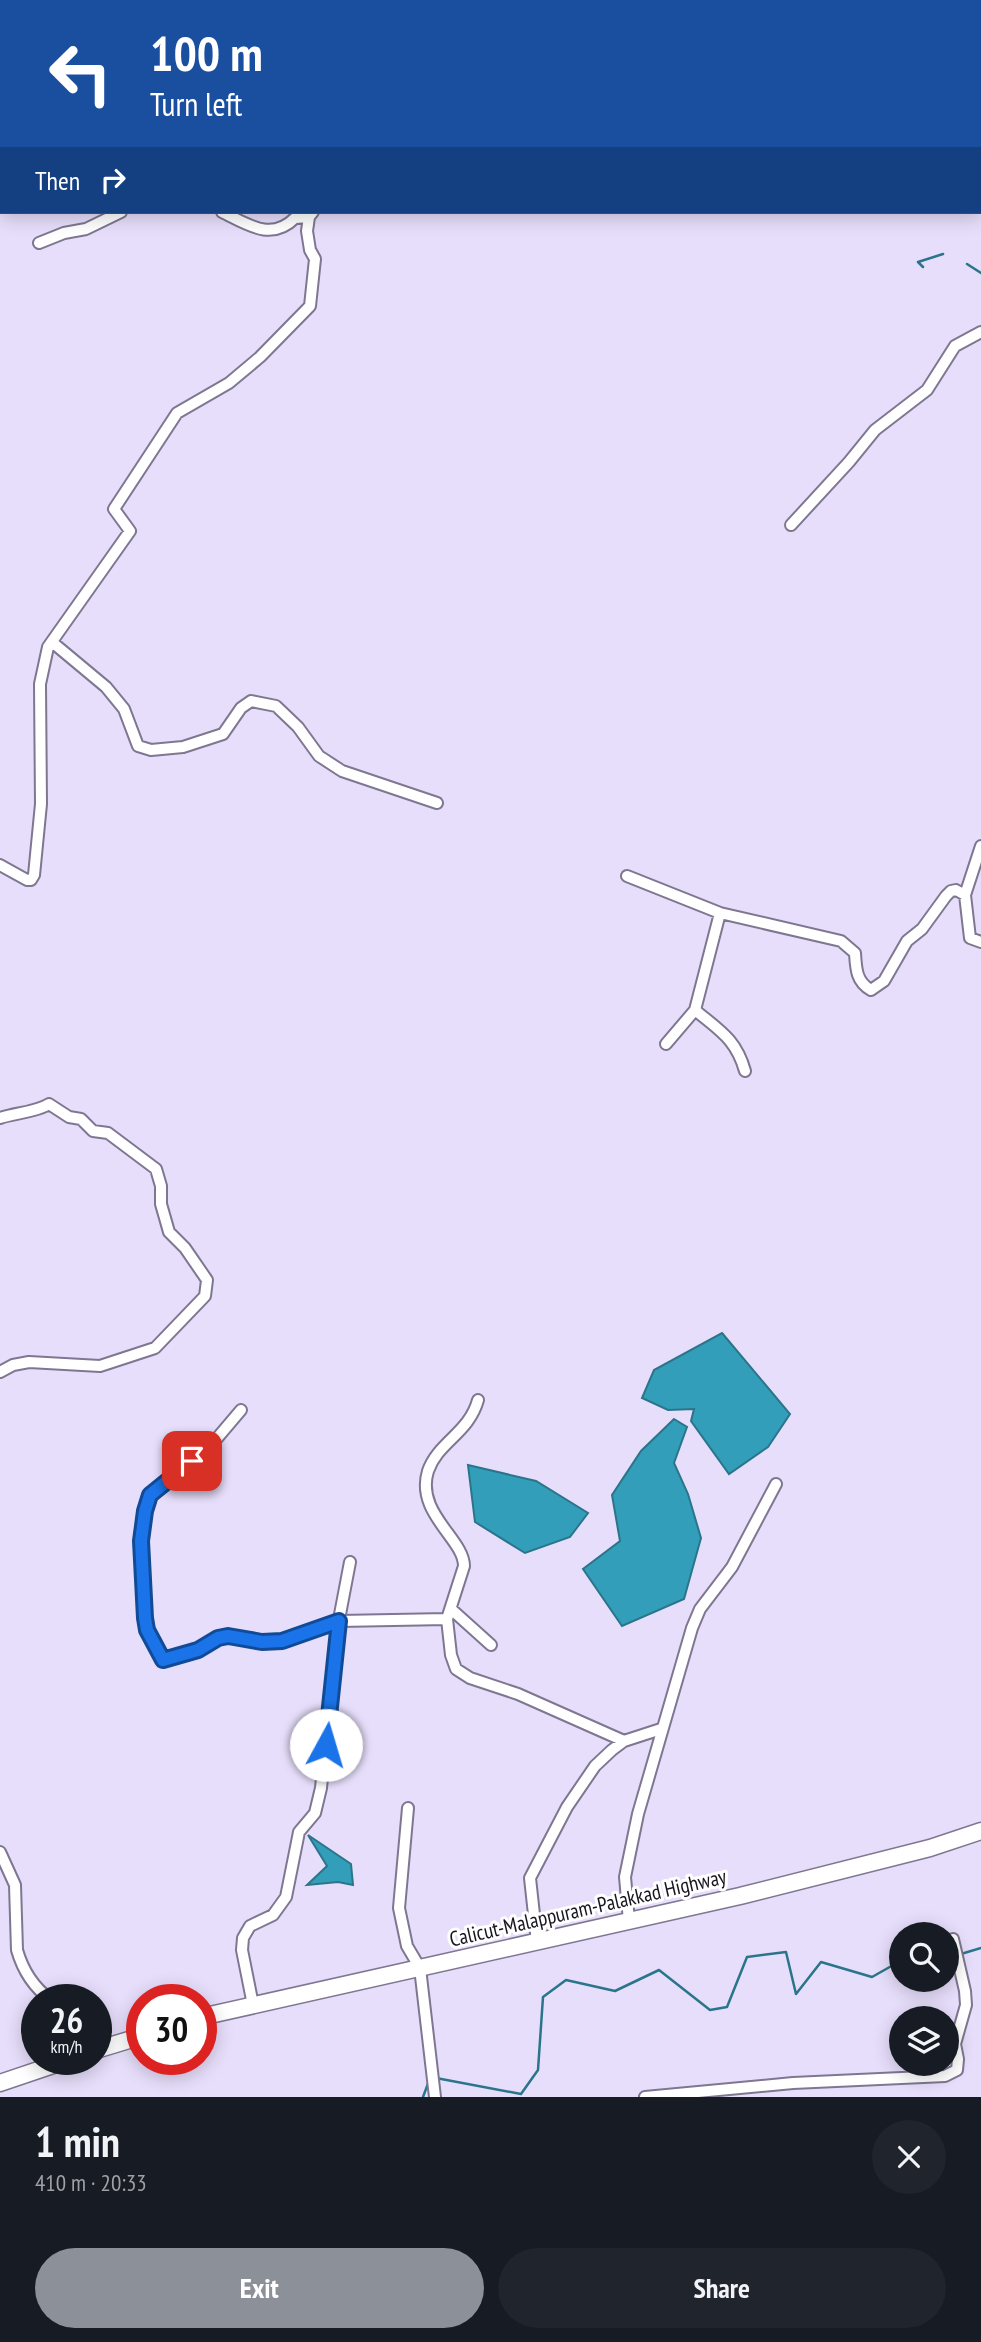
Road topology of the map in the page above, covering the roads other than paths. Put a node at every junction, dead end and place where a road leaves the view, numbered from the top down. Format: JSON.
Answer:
{"nodes":[{"id":1,"x":117,"y":214,"type":"edge"},
{"id":2,"x":226,"y":214,"type":"edge"},
{"id":3,"x":311,"y":214,"type":"edge"},
{"id":4,"x":38,"y":243,"type":"dead end"},
{"id":5,"x":981,"y":332,"type":"edge"},
{"id":6,"x":791,"y":525,"type":"dead end"},
{"id":7,"x":52,"y":642,"type":"junction"},
{"id":8,"x":438,"y":803,"type":"dead end"},
{"id":9,"x":981,"y":846,"type":"edge"},
{"id":10,"x":0,"y":865,"type":"edge"},
{"id":11,"x":627,"y":876,"type":"dead end"},
{"id":12,"x":965,"y":895,"type":"junction"},
{"id":13,"x":720,"y":913,"type":"junction"},
{"id":14,"x":981,"y":942,"type":"edge"},
{"id":15,"x":695,"y":1010,"type":"junction"},
{"id":16,"x":666,"y":1044,"type":"dead end"},
{"id":17,"x":745,"y":1072,"type":"dead end"},
{"id":18,"x":0,"y":1118,"type":"edge"},
{"id":19,"x":0,"y":1372,"type":"edge"},
{"id":20,"x":478,"y":1400,"type":"dead end"},
{"id":21,"x":241,"y":1409,"type":"dead end"},
{"id":22,"x":776,"y":1484,"type":"dead end"},
{"id":23,"x":350,"y":1562,"type":"dead end"},
{"id":24,"x":449,"y":1614,"type":"junction"},
{"id":25,"x":339,"y":1621,"type":"junction"},
{"id":26,"x":491,"y":1645,"type":"dead end"},
{"id":27,"x":661,"y":1729,"type":"junction"},
{"id":28,"x":624,"y":1741,"type":"junction"},
{"id":29,"x":408,"y":1808,"type":"dead end"},
{"id":30,"x":981,"y":1831,"type":"edge"},
{"id":31,"x":0,"y":1852,"type":"edge"},
{"id":32,"x":629,"y":1921,"type":"junction"},
{"id":33,"x":537,"y":1941,"type":"junction"},
{"id":34,"x":420,"y":1968,"type":"junction"},
{"id":35,"x":959,"y":1968,"type":"edge"},
{"id":36,"x":35,"y":1984,"type":"edge"},
{"id":37,"x":253,"y":2005,"type":"junction"},
{"id":38,"x":217,"y":2013,"type":"edge"},
{"id":39,"x":24,"y":2075,"type":"edge"},
{"id":40,"x":0,"y":2083,"type":"edge"},
{"id":41,"x":435,"y":2097,"type":"edge"},
{"id":42,"x":645,"y":2097,"type":"edge"}],
"edges":[{"from":1,"to":4,"type":"street"},
{"from":2,"to":3,"type":"street"},
{"from":3,"to":7,"type":"street"},
{"from":5,"to":6,"type":"street"},
{"from":7,"to":8,"type":"street"},
{"from":7,"to":10,"type":"street"},
{"from":9,"to":12,"type":"street"},
{"from":11,"to":13,"type":"street"},
{"from":12,"to":13,"type":"street"},
{"from":12,"to":14,"type":"street"},
{"from":13,"to":15,"type":"street"},
{"from":15,"to":16,"type":"street"},
{"from":15,"to":17,"type":"street"},
{"from":18,"to":19,"type":"street"},
{"from":20,"to":24,"type":"street"},
{"from":21,"to":25,"type":"street"},
{"from":22,"to":27,"type":"street"},
{"from":23,"to":25,"type":"street"},
{"from":24,"to":25,"type":"street"},
{"from":24,"to":26,"type":"street"},
{"from":24,"to":28,"type":"street"},
{"from":25,"to":37,"type":"street"},
{"from":27,"to":28,"type":"street"},
{"from":27,"to":32,"type":"street"},
{"from":28,"to":33,"type":"street"},
{"from":29,"to":34,"type":"street"},
{"from":30,"to":32,"type":"highway","name":"Calicut-Malappuram-Palakkad Highway"},
{"from":31,"to":36,"type":"street"},
{"from":32,"to":33,"type":"highway","name":"Calicut-Malappuram-Palakkad Highway"},
{"from":33,"to":34,"type":"highway","name":"Calicut-Malappuram-Palakkad Highway"},
{"from":34,"to":37,"type":"highway","name":"Calicut-Malappuram-Palakkad Highway"},
{"from":34,"to":41,"type":"street"},
{"from":35,"to":42,"type":"street"},
{"from":37,"to":38,"type":"highway","name":"Calicut-Malappuram-Palakkad Highway"},
{"from":39,"to":40,"type":"highway"}]}
